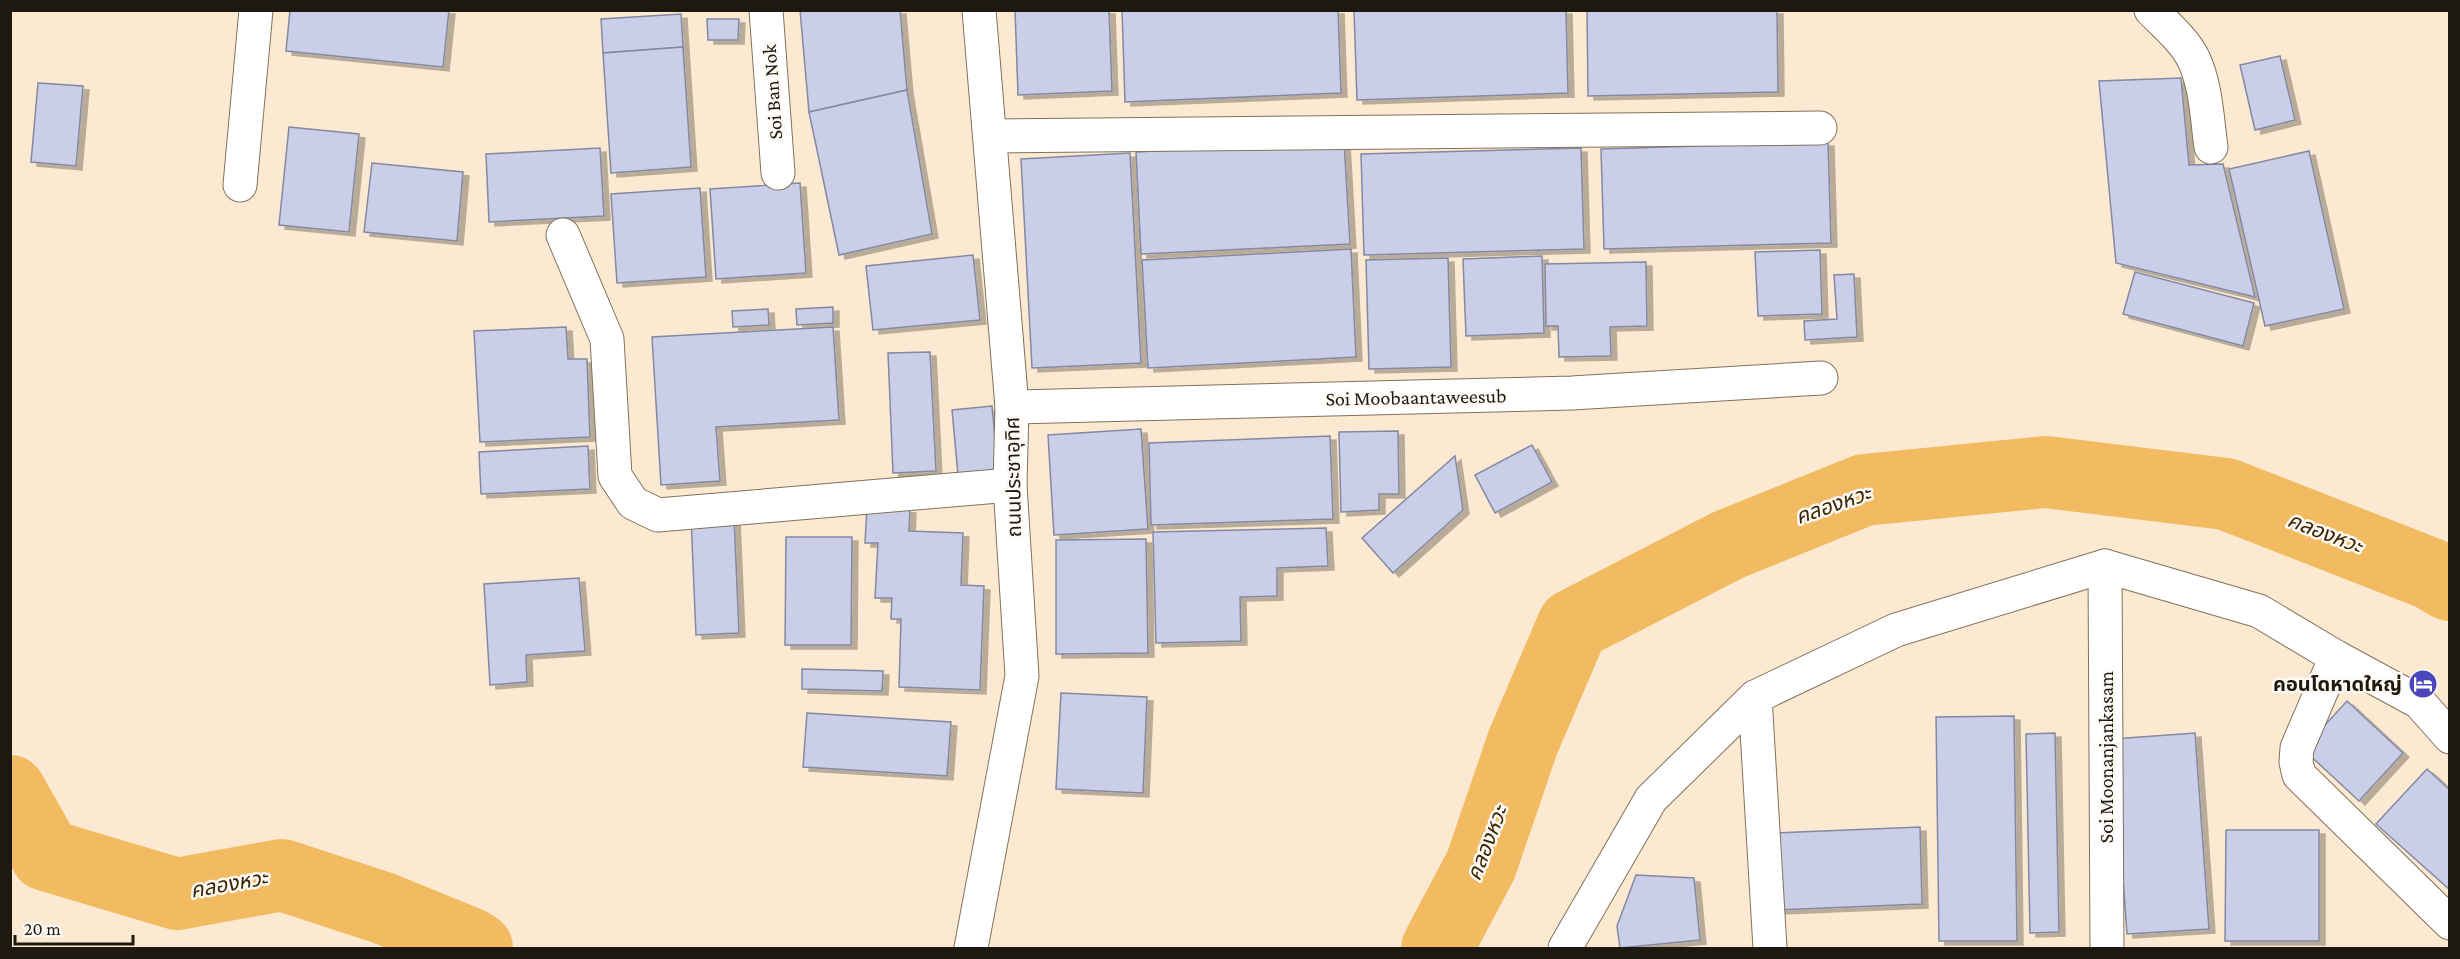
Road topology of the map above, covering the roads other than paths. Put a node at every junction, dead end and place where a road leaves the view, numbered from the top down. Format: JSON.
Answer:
{"nodes":[{"id":1,"x":256,"y":10,"type":"edge"},
{"id":2,"x":766,"y":10,"type":"edge"},
{"id":3,"x":979,"y":10,"type":"edge"},
{"id":4,"x":2151,"y":10,"type":"edge"},
{"id":5,"x":1820,"y":128,"type":"dead end"},
{"id":6,"x":990,"y":136,"type":"junction"},
{"id":7,"x":2211,"y":147,"type":"dead end"},
{"id":8,"x":778,"y":173,"type":"dead end"},
{"id":9,"x":240,"y":185,"type":"dead end"},
{"id":10,"x":563,"y":235,"type":"dead end"},
{"id":11,"x":1821,"y":378,"type":"dead end"},
{"id":12,"x":1012,"y":407,"type":"junction"},
{"id":13,"x":1010,"y":485,"type":"junction"},
{"id":14,"x":2105,"y":566,"type":"junction"},
{"id":15,"x":2336,"y":657,"type":"junction"},
{"id":16,"x":1755,"y":697,"type":"junction"},
{"id":17,"x":2450,"y":737,"type":"edge"},
{"id":18,"x":2450,"y":923,"type":"edge"},
{"id":19,"x":972,"y":945,"type":"edge"},
{"id":20,"x":1565,"y":948,"type":"edge"},
{"id":21,"x":1770,"y":948,"type":"edge"},
{"id":22,"x":2107,"y":948,"type":"edge"}],
"edges":[{"from":1,"to":9,"type":"street"},
{"from":2,"to":8,"type":"street","name":"Soi Ban Nok"},
{"from":3,"to":6,"type":"street","name":"ถนนประชาอุทิศ"},
{"from":4,"to":7,"type":"street"},
{"from":5,"to":6,"type":"street"},
{"from":6,"to":12,"type":"street","name":"ถนนประชาอุทิศ"},
{"from":10,"to":13,"type":"street"},
{"from":11,"to":12,"type":"street","name":"Soi Moobaantaweesub"},
{"from":12,"to":13,"type":"street","name":"ถนนประชาอุทิศ"},
{"from":13,"to":19,"type":"street","name":"ถนนประชาอุทิศ"},
{"from":14,"to":15,"type":"street"},
{"from":14,"to":16,"type":"street"},
{"from":14,"to":22,"type":"street","name":"Soi Moonanjankasam"},
{"from":15,"to":17,"type":"street"},
{"from":15,"to":18,"type":"street"},
{"from":16,"to":20,"type":"street"},
{"from":16,"to":21,"type":"street"}]}
